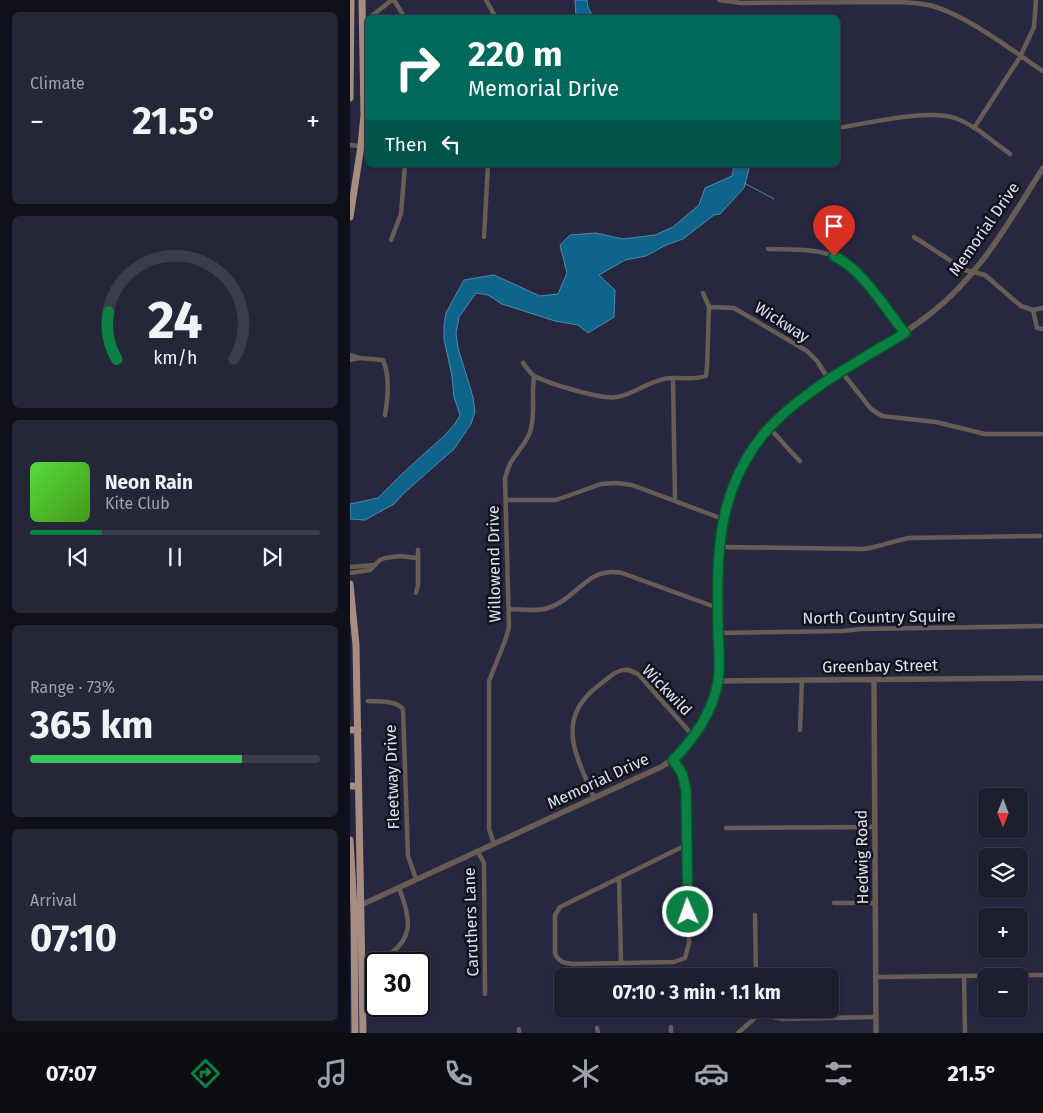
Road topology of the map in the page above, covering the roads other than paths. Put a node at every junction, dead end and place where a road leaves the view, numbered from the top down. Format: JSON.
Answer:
{"nodes":[{"id":1,"x":352,"y":0,"type":"edge"},
{"id":2,"x":362,"y":0,"type":"edge"},
{"id":3,"x":393,"y":0,"type":"edge"},
{"id":4,"x":486,"y":0,"type":"edge"},
{"id":5,"x":719,"y":0,"type":"edge"},
{"id":6,"x":1036,"y":0,"type":"edge"},
{"id":7,"x":366,"y":15,"type":"edge"},
{"id":8,"x":374,"y":15,"type":"edge"},
{"id":9,"x":403,"y":15,"type":"edge"},
{"id":10,"x":494,"y":15,"type":"edge"},
{"id":11,"x":1020,"y":57,"type":"junction"},
{"id":12,"x":1043,"y":71,"type":"edge"},
{"id":13,"x":365,"y":83,"type":"edge"},
{"id":14,"x":350,"y":98,"type":"edge"},
{"id":15,"x":840,"y":128,"type":"edge"},
{"id":16,"x":974,"y":128,"type":"junction"},
{"id":17,"x":350,"y":145,"type":"edge"},
{"id":18,"x":364,"y":147,"type":"edge"},
{"id":19,"x":1010,"y":154,"type":"dead end"},
{"id":20,"x":406,"y":167,"type":"edge"},
{"id":21,"x":487,"y":167,"type":"edge"},
{"id":22,"x":1043,"y":168,"type":"edge"},
{"id":23,"x":350,"y":217,"type":"edge"},
{"id":24,"x":484,"y":237,"type":"dead end"},
{"id":25,"x":914,"y":237,"type":"dead end"},
{"id":26,"x":391,"y":240,"type":"dead end"},
{"id":27,"x":768,"y":249,"type":"dead end"},
{"id":28,"x":974,"y":272,"type":"junction"},
{"id":29,"x":703,"y":293,"type":"dead end"},
{"id":30,"x":709,"y":307,"type":"junction"},
{"id":31,"x":1043,"y":308,"type":"edge"},
{"id":32,"x":1034,"y":310,"type":"junction"},
{"id":33,"x":1043,"y":329,"type":"edge"},
{"id":34,"x":905,"y":333,"type":"junction"},
{"id":35,"x":350,"y":355,"type":"edge"},
{"id":36,"x":358,"y":358,"type":"junction"},
{"id":37,"x":350,"y":360,"type":"edge"},
{"id":38,"x":523,"y":363,"type":"dead end"},
{"id":39,"x":842,"y":372,"type":"junction"},
{"id":40,"x":534,"y":377,"type":"junction"},
{"id":41,"x":673,"y":378,"type":"junction"},
{"id":42,"x":829,"y":380,"type":"junction"},
{"id":43,"x":386,"y":415,"type":"dead end"},
{"id":44,"x":769,"y":428,"type":"junction"},
{"id":45,"x":1043,"y":434,"type":"edge"},
{"id":46,"x":800,"y":461,"type":"dead end"},
{"id":47,"x":506,"y":500,"type":"junction"},
{"id":48,"x":675,"y":500,"type":"junction"},
{"id":49,"x":723,"y":518,"type":"junction"},
{"id":50,"x":1040,"y":536,"type":"dead end"},
{"id":51,"x":719,"y":547,"type":"junction"},
{"id":52,"x":418,"y":550,"type":"dead end"},
{"id":53,"x":417,"y":558,"type":"junction"},
{"id":54,"x":376,"y":564,"type":"junction"},
{"id":55,"x":350,"y":567,"type":"edge"},
{"id":56,"x":350,"y":573,"type":"edge"},
{"id":57,"x":350,"y":584,"type":"edge"},
{"id":58,"x":416,"y":594,"type":"dead end"},
{"id":59,"x":718,"y":608,"type":"junction"},
{"id":60,"x":509,"y":609,"type":"junction"},
{"id":61,"x":352,"y":619,"type":"edge"},
{"id":62,"x":1041,"y":626,"type":"dead end"},
{"id":63,"x":718,"y":633,"type":"junction"},
{"id":64,"x":1043,"y":678,"type":"edge"},
{"id":65,"x":802,"y":680,"type":"junction"},
{"id":66,"x":874,"y":680,"type":"junction"},
{"id":67,"x":718,"y":681,"type":"junction"},
{"id":68,"x":368,"y":701,"type":"dead end"},
{"id":69,"x":354,"y":730,"type":"edge"},
{"id":70,"x":800,"y":730,"type":"dead end"},
{"id":71,"x":694,"y":737,"type":"junction"},
{"id":72,"x":673,"y":760,"type":"junction"},
{"id":73,"x":354,"y":786,"type":"edge"},
{"id":74,"x":594,"y":798,"type":"junction"},
{"id":75,"x":875,"y":827,"type":"junction"},
{"id":76,"x":726,"y":828,"type":"dead end"},
{"id":77,"x":350,"y":840,"type":"edge"},
{"id":78,"x":494,"y":844,"type":"junction"},
{"id":79,"x":686,"y":845,"type":"junction"},
{"id":80,"x":478,"y":852,"type":"junction"},
{"id":81,"x":619,"y":878,"type":"junction"},
{"id":82,"x":416,"y":879,"type":"junction"},
{"id":83,"x":399,"y":888,"type":"junction"},
{"id":84,"x":876,"y":902,"type":"junction"},
{"id":85,"x":834,"y":903,"type":"dead end"},
{"id":86,"x":355,"y":908,"type":"edge"},
{"id":87,"x":756,"y":915,"type":"dead end"},
{"id":88,"x":393,"y":952,"type":"edge"},
{"id":89,"x":621,"y":962,"type":"junction"},
{"id":90,"x":756,"y":968,"type":"edge"},
{"id":91,"x":964,"y":976,"type":"junction"},
{"id":92,"x":1043,"y":976,"type":"edge"},
{"id":93,"x":877,"y":977,"type":"junction"},
{"id":94,"x":485,"y":994,"type":"dead end"},
{"id":95,"x":754,"y":1018,"type":"edge"},
{"id":96,"x":778,"y":1018,"type":"edge"},
{"id":97,"x":876,"y":1018,"type":"junction"},
{"id":98,"x":355,"y":1033,"type":"edge"},
{"id":99,"x":363,"y":1033,"type":"edge"},
{"id":100,"x":738,"y":1033,"type":"edge"},
{"id":101,"x":876,"y":1033,"type":"edge"},
{"id":102,"x":965,"y":1033,"type":"edge"}],
"edges":[{"from":1,"to":14,"type":"main road"},
{"from":2,"to":7,"type":"main road"},
{"from":3,"to":8,"type":"street"},
{"from":3,"to":9,"type":"street"},
{"from":4,"to":10,"type":"street"},
{"from":5,"to":11,"type":"street"},
{"from":6,"to":11,"type":"street"},
{"from":11,"to":12,"type":"street"},
{"from":11,"to":16,"type":"street"},
{"from":13,"to":18,"type":"main road"},
{"from":15,"to":16,"type":"street"},
{"from":16,"to":19,"type":"street"},
{"from":17,"to":18,"type":"street"},
{"from":18,"to":23,"type":"main road"},
{"from":20,"to":26,"type":"street"},
{"from":21,"to":24,"type":"street"},
{"from":22,"to":28,"type":"street","name":"Memorial Drive"},
{"from":25,"to":28,"type":"street"},
{"from":27,"to":34,"type":"street"},
{"from":28,"to":32,"type":"street"},
{"from":28,"to":34,"type":"street","name":"Memorial Drive"},
{"from":29,"to":30,"type":"street"},
{"from":30,"to":41,"type":"street"},
{"from":30,"to":42,"type":"street","name":"Wickway"},
{"from":31,"to":32,"type":"street"},
{"from":32,"to":33,"type":"street"},
{"from":34,"to":39,"type":"street","name":"Memorial Drive"},
{"from":35,"to":36,"type":"street"},
{"from":36,"to":37,"type":"street"},
{"from":36,"to":43,"type":"street"},
{"from":38,"to":40,"type":"street"},
{"from":39,"to":42,"type":"street","name":"Memorial Drive"},
{"from":39,"to":45,"type":"street"},
{"from":40,"to":41,"type":"street"},
{"from":40,"to":47,"type":"street","name":"Willowend Drive"},
{"from":41,"to":48,"type":"street"},
{"from":42,"to":44,"type":"street","name":"Memorial Drive"},
{"from":44,"to":46,"type":"street"},
{"from":44,"to":49,"type":"street","name":"Memorial Drive"},
{"from":47,"to":48,"type":"street"},
{"from":47,"to":60,"type":"street","name":"Willowend Drive"},
{"from":48,"to":49,"type":"street"},
{"from":49,"to":51,"type":"street","name":"Memorial Drive"},
{"from":50,"to":51,"type":"street"},
{"from":51,"to":59,"type":"street","name":"Memorial Drive"},
{"from":52,"to":53,"type":"street"},
{"from":53,"to":54,"type":"street"},
{"from":53,"to":58,"type":"street"},
{"from":54,"to":55,"type":"street"},
{"from":54,"to":56,"type":"street"},
{"from":57,"to":61,"type":"main road"},
{"from":59,"to":60,"type":"street"},
{"from":59,"to":63,"type":"street","name":"Memorial Drive"},
{"from":60,"to":78,"type":"street","name":"Willowend Drive"},
{"from":61,"to":69,"type":"main road"},
{"from":62,"to":63,"type":"street","name":"North Country Squire"},
{"from":63,"to":67,"type":"street","name":"Memorial Drive"},
{"from":64,"to":66,"type":"street","name":"Greenbay Street"},
{"from":65,"to":66,"type":"street","name":"Greenbay Street"},
{"from":65,"to":67,"type":"street","name":"Greenbay Street"},
{"from":65,"to":70,"type":"street"},
{"from":66,"to":75,"type":"street","name":"Hedwig Road"},
{"from":67,"to":71,"type":"street","name":"Memorial Drive"},
{"from":68,"to":82,"type":"street","name":"Fleetway Drive"},
{"from":69,"to":73,"type":"main road"},
{"from":71,"to":72,"type":"street","name":"Memorial Drive"},
{"from":71,"to":74,"type":"street","name":"Wickwild"},
{"from":72,"to":74,"type":"street","name":"Memorial Drive"},
{"from":72,"to":79,"type":"street"},
{"from":73,"to":86,"type":"main road"},
{"from":74,"to":78,"type":"street","name":"Memorial Drive"},
{"from":75,"to":76,"type":"street"},
{"from":75,"to":84,"type":"street","name":"Hedwig Road"},
{"from":77,"to":86,"type":"main road"},
{"from":78,"to":80,"type":"street","name":"Memorial Drive"},
{"from":79,"to":81,"type":"street"},
{"from":79,"to":89,"type":"street"},
{"from":80,"to":82,"type":"street","name":"Memorial Drive"},
{"from":80,"to":94,"type":"street","name":"Caruthers Lane"},
{"from":81,"to":89,"type":"street"},
{"from":81,"to":89,"type":"street"},
{"from":82,"to":83,"type":"street","name":"Memorial Drive"},
{"from":83,"to":86,"type":"street","name":"Memorial Drive"},
{"from":83,"to":88,"type":"street"},
{"from":84,"to":85,"type":"street"},
{"from":84,"to":93,"type":"street","name":"Hedwig Road"},
{"from":86,"to":98,"type":"main road"},
{"from":86,"to":99,"type":"main road"},
{"from":87,"to":90,"type":"street"},
{"from":91,"to":92,"type":"street"},
{"from":91,"to":93,"type":"street"},
{"from":91,"to":102,"type":"street"},
{"from":93,"to":97,"type":"street","name":"Hedwig Road"},
{"from":95,"to":100,"type":"street"},
{"from":96,"to":97,"type":"street"},
{"from":97,"to":101,"type":"street","name":"Hedwig Road"}]}
